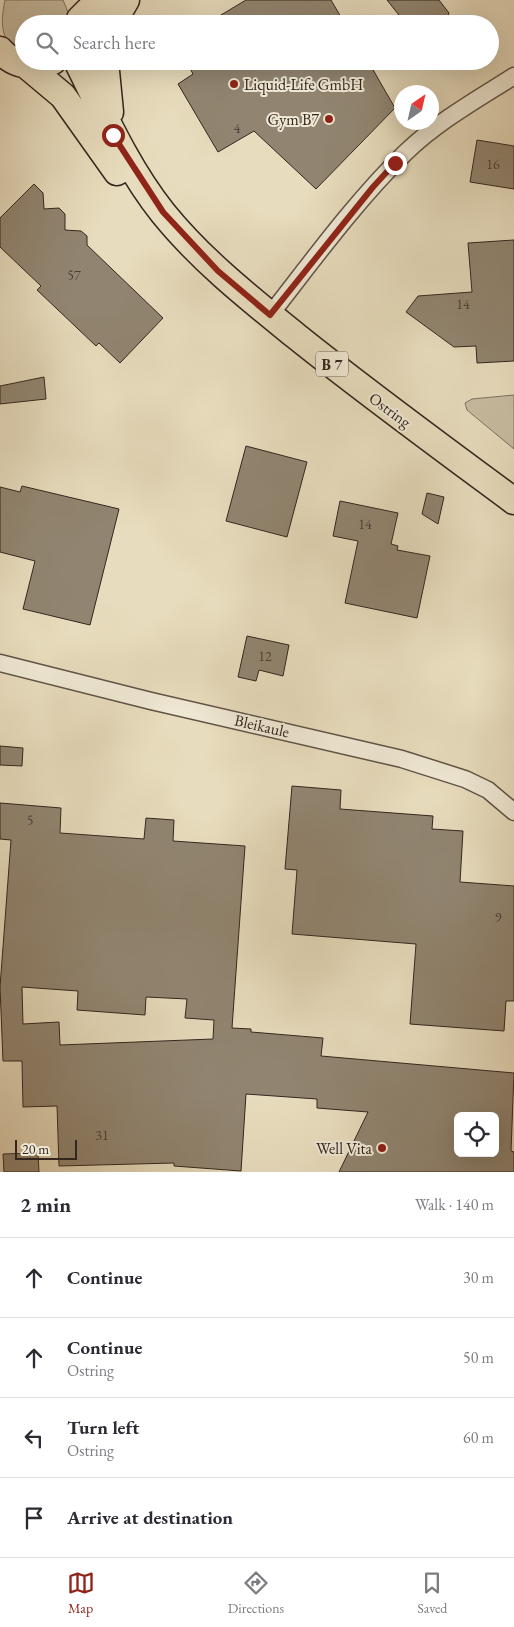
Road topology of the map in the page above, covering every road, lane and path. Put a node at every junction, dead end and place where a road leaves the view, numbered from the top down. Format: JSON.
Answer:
{"nodes":[{"id":1,"x":99,"y":0,"type":"edge"},
{"id":2,"x":126,"y":0,"type":"edge"},
{"id":3,"x":78,"y":14,"type":"edge"},
{"id":4,"x":117,"y":15,"type":"edge"},
{"id":5,"x":0,"y":50,"type":"edge"},
{"id":6,"x":15,"y":61,"type":"edge"},
{"id":7,"x":32,"y":70,"type":"edge"},
{"id":8,"x":82,"y":70,"type":"edge"},
{"id":9,"x":106,"y":70,"type":"edge"},
{"id":10,"x":514,"y":76,"type":"edge"},
{"id":11,"x":113,"y":135,"type":"junction"},
{"id":12,"x":163,"y":212,"type":"junction"},
{"id":13,"x":270,"y":315,"type":"junction"},
{"id":14,"x":514,"y":501,"type":"edge"},
{"id":15,"x":0,"y":663,"type":"edge"},
{"id":16,"x":514,"y":812,"type":"edge"}],
"edges":[{"from":1,"to":3,"type":"main road"},
{"from":2,"to":4,"type":"main road"},
{"from":5,"to":6,"type":"main road","number":"B 7"},
{"from":7,"to":12,"type":"main road","number":"B 7"},
{"from":8,"to":11,"type":"main road","number":"B 7"},
{"from":9,"to":11,"type":"main road"},
{"from":10,"to":13,"type":"street"},
{"from":11,"to":12,"type":"main road","number":"B 7"},
{"from":12,"to":13,"type":"main road","name":"Ostring","number":"B 7"},
{"from":13,"to":14,"type":"main road","name":"Ostring","number":"B 7"},
{"from":15,"to":16,"type":"street","name":"Bleikaule"}]}
